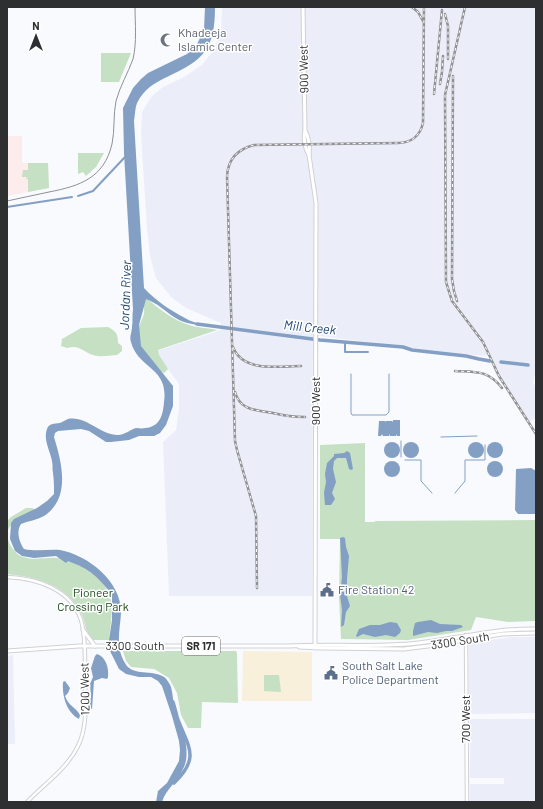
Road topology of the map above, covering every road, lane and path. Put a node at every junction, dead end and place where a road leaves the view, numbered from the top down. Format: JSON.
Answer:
{"nodes":[{"id":1,"x":303,"y":7,"type":"edge"},
{"id":2,"x":7,"y":577,"type":"edge"},
{"id":3,"x":536,"y":629,"type":"edge"},
{"id":4,"x":83,"y":630,"type":"junction"},
{"id":5,"x":536,"y":633,"type":"edge"},
{"id":6,"x":466,"y":635,"type":"junction"},
{"id":7,"x":466,"y":640,"type":"junction"},
{"id":8,"x":84,"y":646,"type":"junction"},
{"id":9,"x":94,"y":646,"type":"junction"},
{"id":10,"x":315,"y":646,"type":"junction"},
{"id":11,"x":7,"y":651,"type":"edge"},
{"id":12,"x":27,"y":802,"type":"edge"},
{"id":13,"x":466,"y":802,"type":"edge"}],
"edges":[{"from":1,"to":10,"type":"main road","name":"900 West"},
{"from":2,"to":4,"type":"street","name":"1200 West"},
{"from":3,"to":6,"type":"main road","name":"3300 South","number":"SR 171"},
{"from":4,"to":8,"type":"street","name":"1200 West"},
{"from":4,"to":9,"type":"main road"},
{"from":5,"to":7,"type":"main road","name":"3300 South","number":"SR 171"},
{"from":6,"to":7,"type":"street","name":"700 West"},
{"from":6,"to":10,"type":"main road","name":"3300 South","number":"SR 171"},
{"from":7,"to":10,"type":"main road","name":"3300 South","number":"SR 171"},
{"from":7,"to":13,"type":"street","name":"700 West"},
{"from":8,"to":9,"type":"main road","name":"3300 South","number":"SR 171"},
{"from":8,"to":11,"type":"main road","name":"3300 South","number":"SR 171"},
{"from":8,"to":12,"type":"street","name":"1200 West"},
{"from":9,"to":10,"type":"main road","name":"3300 South","number":"SR 171"}]}
